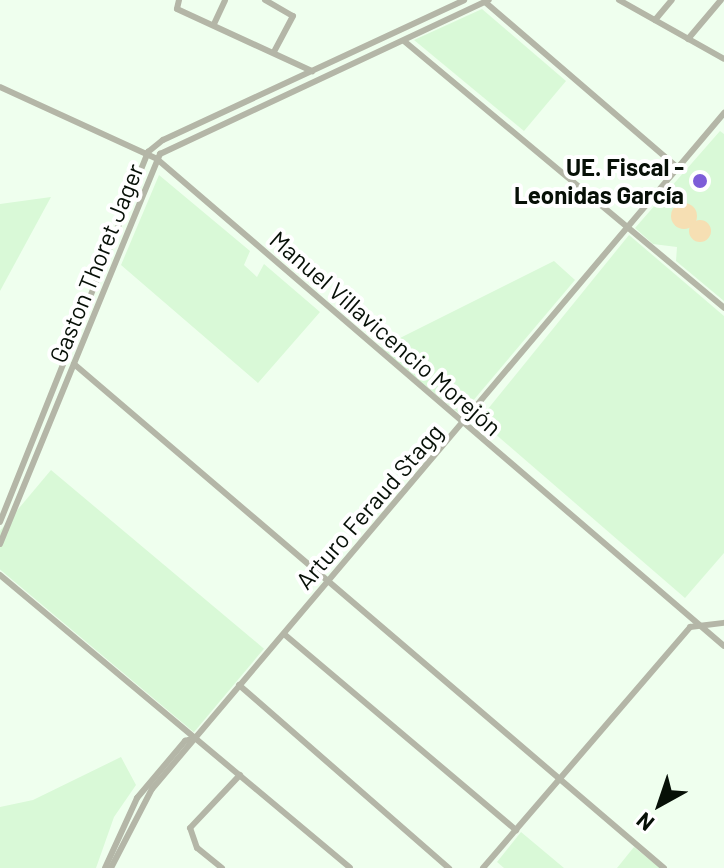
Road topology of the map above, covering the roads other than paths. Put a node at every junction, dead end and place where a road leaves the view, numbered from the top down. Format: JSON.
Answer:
{"nodes":[{"id":1,"x":179,"y":0,"type":"edge"},
{"id":2,"x":225,"y":0,"type":"edge"},
{"id":3,"x":265,"y":0,"type":"edge"},
{"id":4,"x":464,"y":0,"type":"edge"},
{"id":5,"x":619,"y":0,"type":"edge"},
{"id":6,"x":672,"y":0,"type":"edge"},
{"id":7,"x":721,"y":0,"type":"edge"},
{"id":8,"x":487,"y":1,"type":"edge"},
{"id":9,"x":655,"y":20,"type":"junction"},
{"id":10,"x":214,"y":24,"type":"junction"},
{"id":11,"x":688,"y":39,"type":"junction"},
{"id":12,"x":404,"y":41,"type":"junction"},
{"id":13,"x":724,"y":49,"type":"edge"},
{"id":14,"x":274,"y":51,"type":"junction"},
{"id":15,"x":721,"y":57,"type":"edge"},
{"id":16,"x":312,"y":71,"type":"junction"},
{"id":17,"x":0,"y":87,"type":"edge"},
{"id":18,"x":724,"y":113,"type":"edge"},
{"id":19,"x":148,"y":152,"type":"junction"},
{"id":20,"x":157,"y":159,"type":"junction"},
{"id":21,"x":678,"y":168,"type":"junction"},
{"id":22,"x":628,"y":227,"type":"junction"},
{"id":23,"x":724,"y":308,"type":"edge"},
{"id":24,"x":74,"y":364,"type":"junction"},
{"id":25,"x":463,"y":423,"type":"junction"},
{"id":26,"x":0,"y":522,"type":"edge"},
{"id":27,"x":0,"y":544,"type":"edge"},
{"id":28,"x":0,"y":575,"type":"edge"},
{"id":29,"x":327,"y":581,"type":"junction"},
{"id":30,"x":697,"y":623,"type":"junction"},
{"id":31,"x":724,"y":623,"type":"edge"},
{"id":32,"x":284,"y":634,"type":"junction"},
{"id":33,"x":724,"y":646,"type":"edge"},
{"id":34,"x":239,"y":685,"type":"junction"},
{"id":35,"x":194,"y":738,"type":"junction"},
{"id":36,"x":240,"y":775,"type":"junction"},
{"id":37,"x":559,"y":779,"type":"junction"},
{"id":38,"x":516,"y":830,"type":"junction"},
{"id":39,"x":105,"y":868,"type":"edge"},
{"id":40,"x":111,"y":868,"type":"edge"},
{"id":41,"x":222,"y":868,"type":"edge"},
{"id":42,"x":350,"y":868,"type":"edge"},
{"id":43,"x":449,"y":868,"type":"edge"},
{"id":44,"x":483,"y":868,"type":"edge"},
{"id":45,"x":664,"y":868,"type":"edge"}],
"edges":[{"from":1,"to":10,"type":"street"},
{"from":2,"to":10,"type":"street"},
{"from":3,"to":14,"type":"street"},
{"from":4,"to":16,"type":"street","name":"Gaston Thoret Jager"},
{"from":5,"to":9,"type":"street"},
{"from":6,"to":9,"type":"street"},
{"from":7,"to":11,"type":"street"},
{"from":8,"to":12,"type":"street","name":"Gaston Thoret Jager"},
{"from":8,"to":21,"type":"street"},
{"from":9,"to":11,"type":"street"},
{"from":10,"to":14,"type":"street"},
{"from":11,"to":15,"type":"street"},
{"from":12,"to":20,"type":"street","name":"Gaston Thoret Jager"},
{"from":12,"to":22,"type":"street"},
{"from":13,"to":15,"type":"street"},
{"from":14,"to":16,"type":"street"},
{"from":16,"to":19,"type":"street","name":"Gaston Thoret Jager"},
{"from":17,"to":19,"type":"street","name":"Manuel Villavicencio Morejón"},
{"from":18,"to":21,"type":"street","name":"Arturo Feraud Stagg"},
{"from":19,"to":20,"type":"street","name":"Manuel Villavicencio Morejón"},
{"from":19,"to":26,"type":"street","name":"Gaston Thoret Jager"},
{"from":20,"to":24,"type":"street","name":"Gaston Thoret Jager"},
{"from":20,"to":25,"type":"street","name":"Manuel Villavicencio Morejón"},
{"from":21,"to":22,"type":"street","name":"Arturo Feraud Stagg"},
{"from":22,"to":23,"type":"street"},
{"from":22,"to":25,"type":"street","name":"Arturo Feraud Stagg"},
{"from":24,"to":27,"type":"street","name":"Gaston Thoret Jager"},
{"from":24,"to":29,"type":"street"},
{"from":25,"to":29,"type":"street","name":"Arturo Feraud Stagg"},
{"from":25,"to":30,"type":"street","name":"Manuel Villavicencio Morejón"},
{"from":28,"to":35,"type":"street"},
{"from":29,"to":32,"type":"street","name":"Arturo Feraud Stagg"},
{"from":29,"to":37,"type":"street"},
{"from":30,"to":31,"type":"street"},
{"from":30,"to":33,"type":"street","name":"Manuel Villavicencio Morejón"},
{"from":30,"to":37,"type":"street"},
{"from":32,"to":34,"type":"street","name":"Arturo Feraud Stagg"},
{"from":32,"to":38,"type":"street"},
{"from":34,"to":35,"type":"street","name":"Arturo Feraud Stagg"},
{"from":34,"to":43,"type":"street"},
{"from":35,"to":36,"type":"street"},
{"from":35,"to":39,"type":"street","name":"Arturo Feraud Stagg"},
{"from":35,"to":40,"type":"street","name":"Arturo Feraud Stagg"},
{"from":36,"to":41,"type":"street"},
{"from":36,"to":42,"type":"street"},
{"from":37,"to":38,"type":"street"},
{"from":37,"to":45,"type":"street"},
{"from":38,"to":44,"type":"street"}]}
